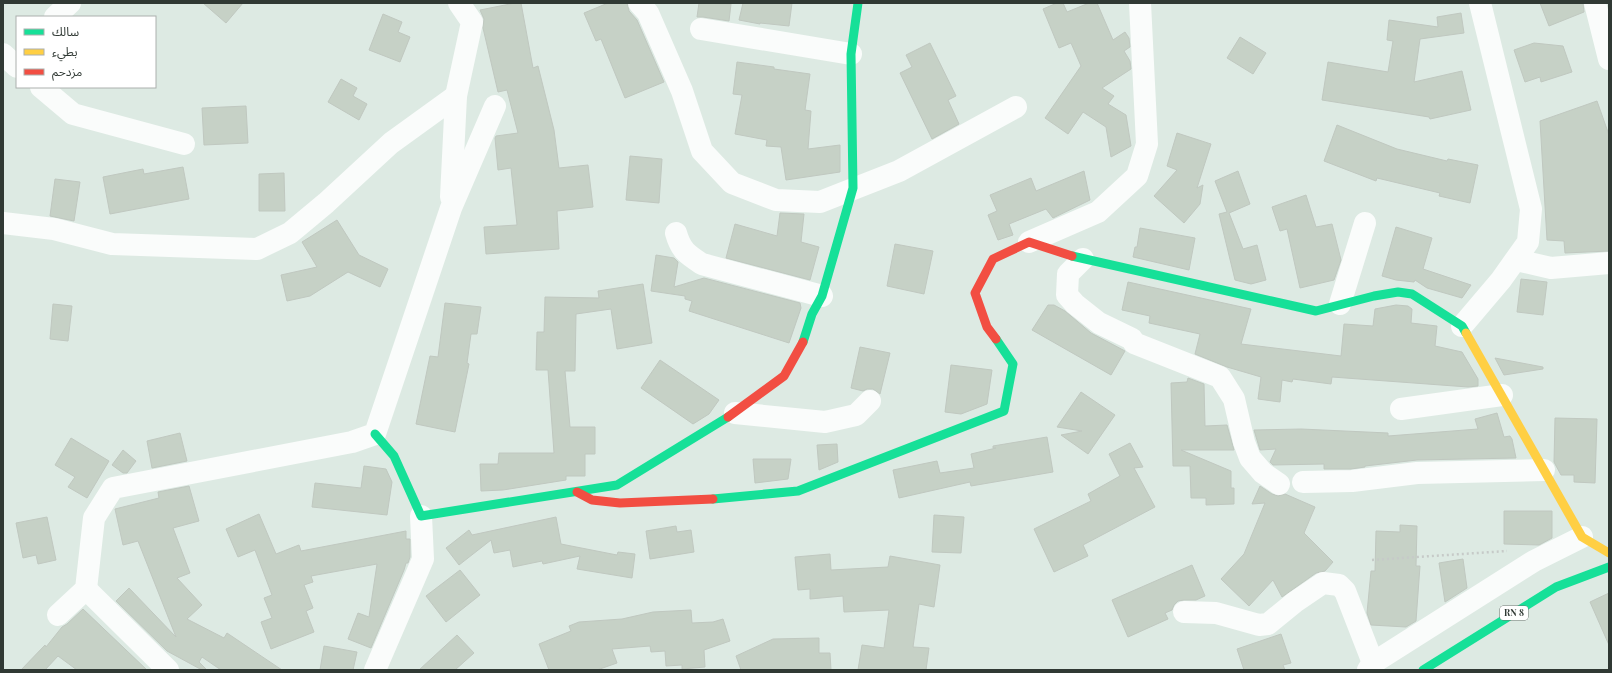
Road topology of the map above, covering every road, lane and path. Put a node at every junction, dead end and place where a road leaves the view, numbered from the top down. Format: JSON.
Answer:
{"nodes":[{"id":1,"x":70,"y":3,"type":"edge"},
{"id":2,"x":459,"y":3,"type":"edge"},
{"id":3,"x":639,"y":3,"type":"edge"},
{"id":4,"x":858,"y":3,"type":"edge"},
{"id":5,"x":1140,"y":3,"type":"edge"},
{"id":6,"x":1480,"y":3,"type":"edge"},
{"id":7,"x":1595,"y":3,"type":"edge"},
{"id":8,"x":56,"y":16,"type":"edge"},
{"id":9,"x":701,"y":30,"type":"dead end"},
{"id":10,"x":851,"y":54,"type":"junction"},
{"id":11,"x":1609,"y":59,"type":"edge"},
{"id":12,"x":42,"y":88,"type":"edge"},
{"id":13,"x":456,"y":96,"type":"junction"},
{"id":14,"x":496,"y":106,"type":"dead end"},
{"id":15,"x":1016,"y":107,"type":"dead end"},
{"id":16,"x":184,"y":144,"type":"dead end"},
{"id":17,"x":853,"y":188,"type":"junction"},
{"id":18,"x":451,"y":208,"type":"junction"},
{"id":19,"x":3,"y":223,"type":"edge"},
{"id":20,"x":1365,"y":223,"type":"dead end"},
{"id":21,"x":676,"y":233,"type":"dead end"},
{"id":22,"x":1029,"y":242,"type":"junction"},
{"id":23,"x":1083,"y":259,"type":"junction"},
{"id":24,"x":1516,"y":260,"type":"junction"},
{"id":25,"x":1609,"y":263,"type":"edge"},
{"id":26,"x":822,"y":296,"type":"junction"},
{"id":27,"x":1340,"y":304,"type":"junction"},
{"id":28,"x":1462,"y":326,"type":"junction"},
{"id":29,"x":1502,"y":395,"type":"junction"},
{"id":30,"x":870,"y":401,"type":"dead end"},
{"id":31,"x":1401,"y":409,"type":"dead end"},
{"id":32,"x":735,"y":413,"type":"junction"},
{"id":33,"x":375,"y":434,"type":"junction"},
{"id":34,"x":1544,"y":470,"type":"junction"},
{"id":35,"x":1304,"y":482,"type":"dead end"},
{"id":36,"x":1278,"y":484,"type":"dead end"},
{"id":37,"x":577,"y":492,"type":"junction"},
{"id":38,"x":420,"y":516,"type":"junction"},
{"id":39,"x":1582,"y":537,"type":"junction"},
{"id":40,"x":1513,"y":551,"type":"dead end"},
{"id":41,"x":1609,"y":553,"type":"edge"},
{"id":42,"x":1372,"y":560,"type":"dead end"},
{"id":43,"x":1609,"y":567,"type":"edge"},
{"id":44,"x":86,"y":589,"type":"junction"},
{"id":45,"x":1184,"y":612,"type":"dead end"},
{"id":46,"x":58,"y":614,"type":"dead end"},
{"id":47,"x":1370,"y":667,"type":"edge"},
{"id":48,"x":168,"y":670,"type":"edge"},
{"id":49,"x":375,"y":670,"type":"edge"},
{"id":50,"x":1423,"y":670,"type":"edge"}],
"edges":[{"from":1,"to":8,"type":"street"},
{"from":2,"to":13,"type":"street"},
{"from":3,"to":17,"type":"street"},
{"from":4,"to":10,"type":"street"},
{"from":5,"to":22,"type":"street"},
{"from":6,"to":24,"type":"street"},
{"from":7,"to":11,"type":"street"},
{"from":9,"to":10,"type":"street"},
{"from":10,"to":17,"type":"street"},
{"from":12,"to":16,"type":"street"},
{"from":13,"to":18,"type":"street"},
{"from":13,"to":19,"type":"street"},
{"from":14,"to":18,"type":"street"},
{"from":15,"to":17,"type":"street"},
{"from":17,"to":26,"type":"street"},
{"from":18,"to":33,"type":"street"},
{"from":20,"to":27,"type":"street"},
{"from":21,"to":26,"type":"street"},
{"from":22,"to":23,"type":"street"},
{"from":22,"to":37,"type":"street"},
{"from":23,"to":27,"type":"street"},
{"from":23,"to":36,"type":"street"},
{"from":24,"to":25,"type":"street"},
{"from":24,"to":28,"type":"street"},
{"from":26,"to":32,"type":"street"},
{"from":27,"to":28,"type":"street"},
{"from":28,"to":29,"type":"street"},
{"from":29,"to":31,"type":"street"},
{"from":29,"to":34,"type":"street"},
{"from":30,"to":32,"type":"street"},
{"from":32,"to":37,"type":"street"},
{"from":33,"to":38,"type":"street"},
{"from":33,"to":44,"type":"street"},
{"from":34,"to":35,"type":"street"},
{"from":34,"to":39,"type":"street"},
{"from":37,"to":38,"type":"street"},
{"from":38,"to":49,"type":"street"},
{"from":39,"to":41,"type":"street"},
{"from":39,"to":47,"type":"street"},
{"from":40,"to":42,"type":"path"},
{"from":43,"to":50,"type":"street","number":"RN 8"},
{"from":44,"to":46,"type":"street"},
{"from":44,"to":48,"type":"street"},
{"from":45,"to":47,"type":"street"}]}
